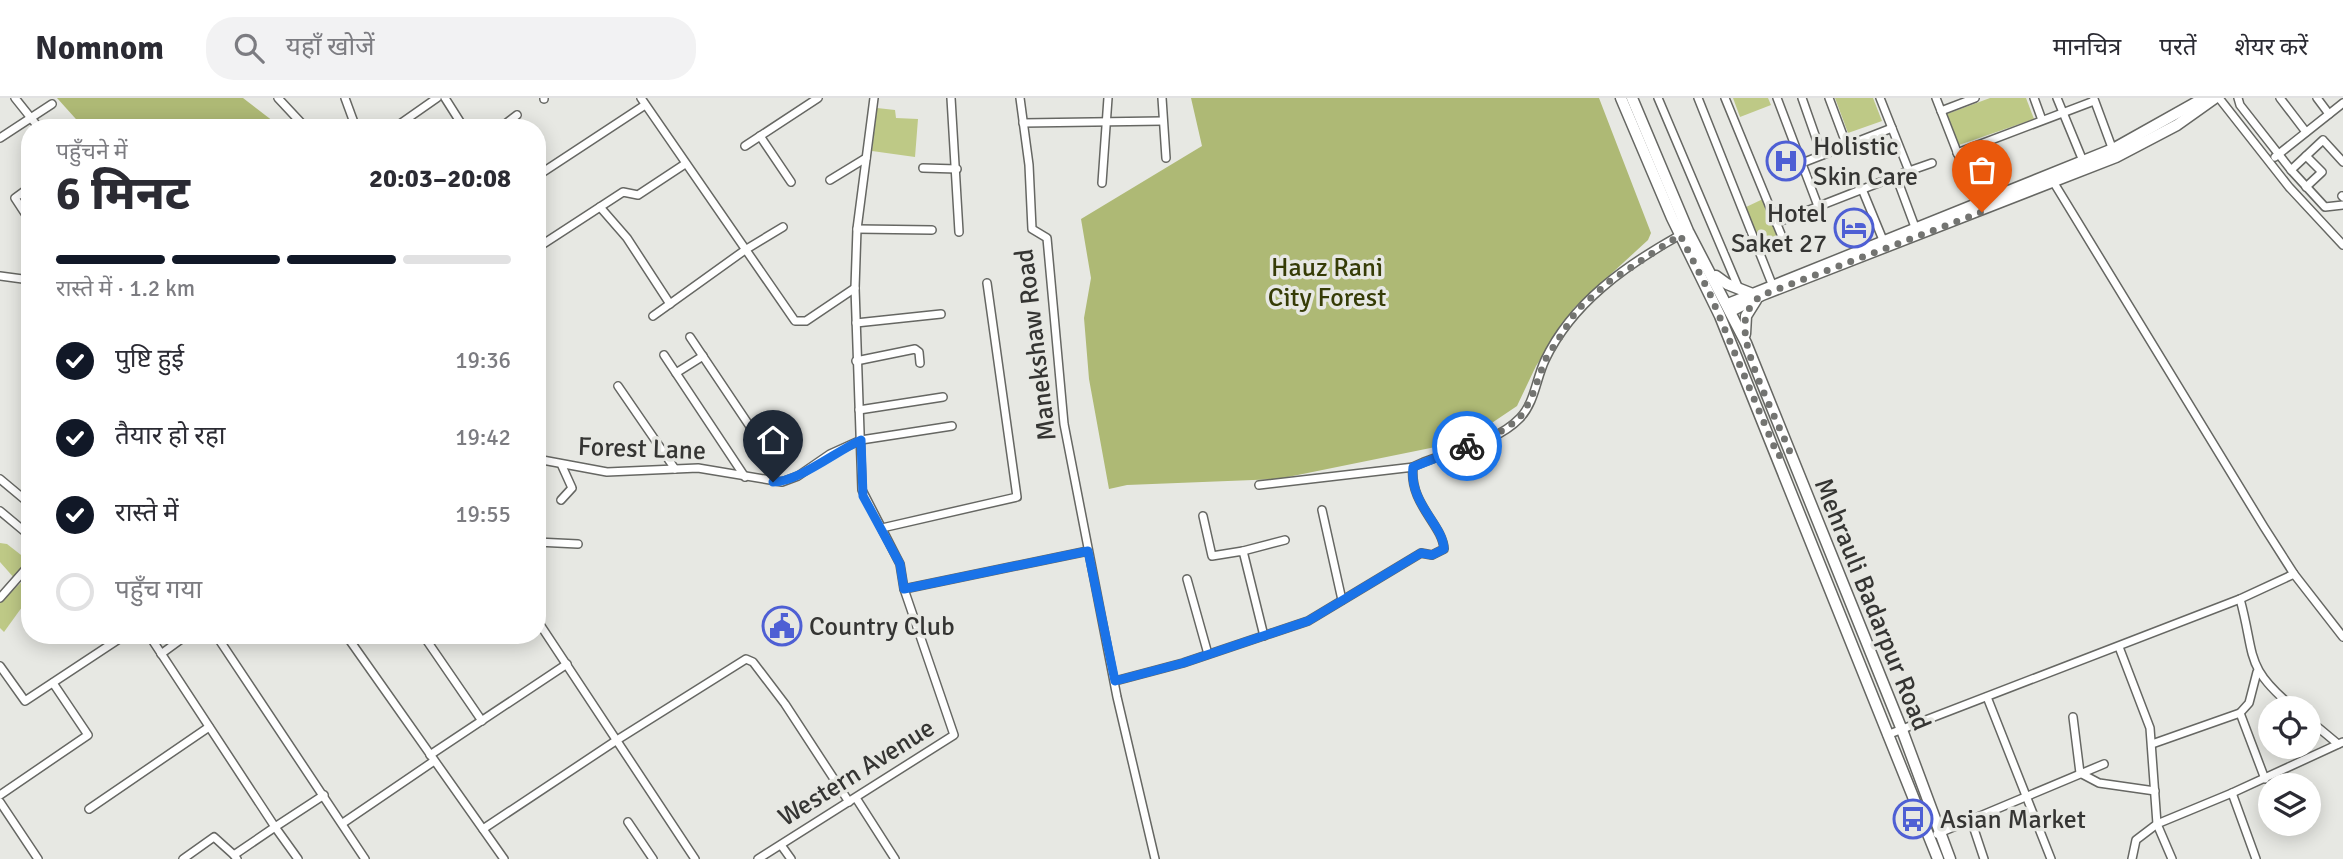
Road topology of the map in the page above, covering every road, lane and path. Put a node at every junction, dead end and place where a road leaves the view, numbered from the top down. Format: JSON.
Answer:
{"nodes":[{"id":1,"x":16,"y":98,"type":"edge"},
{"id":2,"x":278,"y":98,"type":"edge"},
{"id":3,"x":345,"y":98,"type":"edge"},
{"id":4,"x":437,"y":98,"type":"edge"},
{"id":5,"x":445,"y":98,"type":"edge"},
{"id":6,"x":874,"y":98,"type":"edge"},
{"id":7,"x":953,"y":98,"type":"edge"},
{"id":8,"x":1020,"y":98,"type":"edge"},
{"id":9,"x":1108,"y":98,"type":"edge"},
{"id":10,"x":1162,"y":98,"type":"edge"},
{"id":11,"x":1620,"y":98,"type":"edge"},
{"id":12,"x":1632,"y":98,"type":"edge"},
{"id":13,"x":1658,"y":98,"type":"edge"},
{"id":14,"x":1698,"y":98,"type":"edge"},
{"id":15,"x":1725,"y":98,"type":"edge"},
{"id":16,"x":1777,"y":98,"type":"edge"},
{"id":17,"x":1802,"y":98,"type":"edge"},
{"id":18,"x":1829,"y":98,"type":"edge"},
{"id":19,"x":1880,"y":98,"type":"edge"},
{"id":20,"x":1936,"y":98,"type":"edge"},
{"id":21,"x":1975,"y":98,"type":"edge"},
{"id":22,"x":2034,"y":98,"type":"edge"},
{"id":23,"x":2057,"y":98,"type":"edge"},
{"id":24,"x":2204,"y":98,"type":"edge"},
{"id":25,"x":2217,"y":98,"type":"edge"},
{"id":26,"x":2238,"y":98,"type":"edge"},
{"id":27,"x":2280,"y":98,"type":"edge"},
{"id":28,"x":2317,"y":98,"type":"edge"},
{"id":29,"x":813,"y":99,"type":"edge"},
{"id":30,"x":2094,"y":99,"type":"edge"},
{"id":31,"x":643,"y":101,"type":"edge"},
{"id":32,"x":1960,"y":101,"type":"edge"},
{"id":33,"x":2343,"y":103,"type":"edge"},
{"id":34,"x":52,"y":104,"type":"dead end"},
{"id":35,"x":1941,"y":111,"type":"junction"},
{"id":36,"x":2063,"y":112,"type":"junction"},
{"id":37,"x":2329,"y":114,"type":"junction"},
{"id":38,"x":517,"y":115,"type":"dead end"},
{"id":39,"x":31,"y":118,"type":"joint"},
{"id":40,"x":298,"y":119,"type":"edge"},
{"id":41,"x":353,"y":119,"type":"edge"},
{"id":42,"x":407,"y":119,"type":"edge"},
{"id":43,"x":458,"y":119,"type":"edge"},
{"id":44,"x":511,"y":119,"type":"edge"},
{"id":45,"x":2042,"y":120,"type":"junction"},
{"id":46,"x":1164,"y":121,"type":"junction"},
{"id":47,"x":1023,"y":123,"type":"junction"},
{"id":48,"x":21,"y":124,"type":"edge"},
{"id":49,"x":1108,"y":124,"type":"junction"},
{"id":50,"x":1892,"y":128,"type":"junction"},
{"id":51,"x":2306,"y":132,"type":"junction"},
{"id":52,"x":760,"y":136,"type":"junction"},
{"id":53,"x":0,"y":138,"type":"edge"},
{"id":54,"x":745,"y":146,"type":"dead end"},
{"id":55,"x":1847,"y":146,"type":"junction"},
{"id":56,"x":1957,"y":153,"type":"junction"},
{"id":57,"x":2114,"y":153,"type":"junction"},
{"id":58,"x":1822,"y":155,"type":"junction"},
{"id":59,"x":2278,"y":155,"type":"junction"},
{"id":60,"x":2306,"y":156,"type":"junction"},
{"id":61,"x":866,"y":158,"type":"junction"},
{"id":62,"x":1166,"y":158,"type":"dead end"},
{"id":63,"x":2083,"y":161,"type":"junction"},
{"id":64,"x":2269,"y":162,"type":"junction"},
{"id":65,"x":2343,"y":162,"type":"edge"},
{"id":66,"x":1802,"y":163,"type":"junction"},
{"id":67,"x":1933,"y":163,"type":"dead end"},
{"id":68,"x":685,"y":164,"type":"junction"},
{"id":69,"x":923,"y":168,"type":"dead end"},
{"id":70,"x":957,"y":169,"type":"junction"},
{"id":71,"x":546,"y":170,"type":"edge"},
{"id":72,"x":2291,"y":170,"type":"junction"},
{"id":73,"x":1909,"y":171,"type":"junction"},
{"id":74,"x":1896,"y":176,"type":"junction"},
{"id":75,"x":830,"y":180,"type":"dead end"},
{"id":76,"x":791,"y":182,"type":"dead end"},
{"id":77,"x":1102,"y":183,"type":"dead end"},
{"id":78,"x":2054,"y":183,"type":"junction"},
{"id":79,"x":2306,"y":187,"type":"junction"},
{"id":80,"x":1862,"y":189,"type":"junction"},
{"id":81,"x":21,"y":194,"type":"edge"},
{"id":82,"x":1977,"y":203,"type":"junction"},
{"id":83,"x":2343,"y":205,"type":"edge"},
{"id":84,"x":600,"y":206,"type":"junction"},
{"id":85,"x":1818,"y":206,"type":"junction"},
{"id":86,"x":21,"y":207,"type":"edge"},
{"id":87,"x":1776,"y":223,"type":"junction"},
{"id":88,"x":783,"y":227,"type":"dead end"},
{"id":89,"x":1915,"y":227,"type":"junction"},
{"id":90,"x":858,"y":229,"type":"junction"},
{"id":91,"x":932,"y":230,"type":"dead end"},
{"id":92,"x":2343,"y":231,"type":"edge"},
{"id":93,"x":959,"y":232,"type":"dead end"},
{"id":94,"x":1680,"y":235,"type":"junction"},
{"id":95,"x":2336,"y":238,"type":"junction"},
{"id":96,"x":1883,"y":240,"type":"junction"},
{"id":97,"x":546,"y":242,"type":"edge"},
{"id":98,"x":1785,"y":244,"type":"dead end"},
{"id":99,"x":2343,"y":245,"type":"edge"},
{"id":100,"x":745,"y":250,"type":"junction"},
{"id":101,"x":1711,"y":271,"type":"junction"},
{"id":102,"x":0,"y":276,"type":"edge"},
{"id":103,"x":21,"y":279,"type":"edge"},
{"id":104,"x":987,"y":284,"type":"dead end"},
{"id":105,"x":1772,"y":284,"type":"junction"},
{"id":106,"x":855,"y":288,"type":"junction"},
{"id":107,"x":1739,"y":289,"type":"junction"},
{"id":108,"x":1750,"y":293,"type":"junction"},
{"id":109,"x":1762,"y":295,"type":"junction"},
{"id":110,"x":670,"y":304,"type":"junction"},
{"id":111,"x":1729,"y":308,"type":"junction"},
{"id":112,"x":941,"y":314,"type":"dead end"},
{"id":113,"x":653,"y":316,"type":"dead end"},
{"id":114,"x":856,"y":323,"type":"junction"},
{"id":115,"x":690,"y":337,"type":"dead end"},
{"id":116,"x":1746,"y":343,"type":"junction"},
{"id":117,"x":664,"y":355,"type":"dead end"},
{"id":118,"x":703,"y":356,"type":"junction"},
{"id":119,"x":856,"y":361,"type":"junction"},
{"id":120,"x":920,"y":363,"type":"dead end"},
{"id":121,"x":676,"y":373,"type":"junction"},
{"id":122,"x":618,"y":386,"type":"dead end"},
{"id":123,"x":943,"y":397,"type":"dead end"},
{"id":124,"x":859,"y":410,"type":"junction"},
{"id":125,"x":952,"y":426,"type":"dead end"},
{"id":126,"x":751,"y":428,"type":"dead end"},
{"id":127,"x":861,"y":440,"type":"junction"},
{"id":128,"x":1790,"y":452,"type":"junction"},
{"id":129,"x":1778,"y":456,"type":"junction"},
{"id":130,"x":546,"y":462,"type":"edge"},
{"id":131,"x":562,"y":466,"type":"junction"},
{"id":132,"x":1414,"y":467,"type":"junction"},
{"id":133,"x":675,"y":469,"type":"junction"},
{"id":134,"x":745,"y":477,"type":"junction"},
{"id":135,"x":0,"y":479,"type":"edge"},
{"id":136,"x":1259,"y":485,"type":"dead end"},
{"id":137,"x":21,"y":496,"type":"edge"},
{"id":138,"x":561,"y":500,"type":"dead end"},
{"id":139,"x":1322,"y":510,"type":"dead end"},
{"id":140,"x":0,"y":512,"type":"edge"},
{"id":141,"x":1203,"y":516,"type":"dead end"},
{"id":142,"x":882,"y":528,"type":"junction"},
{"id":143,"x":21,"y":529,"type":"edge"},
{"id":144,"x":1285,"y":540,"type":"dead end"},
{"id":145,"x":546,"y":542,"type":"edge"},
{"id":146,"x":578,"y":544,"type":"dead end"},
{"id":147,"x":1088,"y":551,"type":"junction"},
{"id":148,"x":1243,"y":553,"type":"junction"},
{"id":149,"x":21,"y":573,"type":"edge"},
{"id":150,"x":2294,"y":573,"type":"junction"},
{"id":151,"x":1187,"y":579,"type":"dead end"},
{"id":152,"x":904,"y":589,"type":"junction"},
{"id":153,"x":1,"y":593,"type":"edge"},
{"id":154,"x":2240,"y":599,"type":"junction"},
{"id":155,"x":1342,"y":600,"type":"junction"},
{"id":156,"x":546,"y":633,"type":"edge"},
{"id":157,"x":1264,"y":636,"type":"junction"},
{"id":158,"x":2343,"y":637,"type":"edge"},
{"id":159,"x":112,"y":644,"type":"edge"},
{"id":160,"x":155,"y":644,"type":"edge"},
{"id":161,"x":175,"y":644,"type":"edge"},
{"id":162,"x":222,"y":644,"type":"edge"},
{"id":163,"x":352,"y":644,"type":"edge"},
{"id":164,"x":429,"y":644,"type":"edge"},
{"id":165,"x":2119,"y":647,"type":"junction"},
{"id":166,"x":161,"y":654,"type":"junction"},
{"id":167,"x":1208,"y":654,"type":"junction"},
{"id":168,"x":567,"y":664,"type":"junction"},
{"id":169,"x":0,"y":666,"type":"edge"},
{"id":170,"x":2257,"y":672,"type":"junction"},
{"id":171,"x":1115,"y":681,"type":"junction"},
{"id":172,"x":53,"y":683,"type":"junction"},
{"id":173,"x":2282,"y":696,"type":"edge"},
{"id":174,"x":1987,"y":697,"type":"junction"},
{"id":175,"x":2240,"y":713,"type":"junction"},
{"id":176,"x":2073,"y":717,"type":"dead end"},
{"id":177,"x":482,"y":721,"type":"junction"},
{"id":178,"x":209,"y":727,"type":"junction"},
{"id":179,"x":2321,"y":728,"type":"edge"},
{"id":180,"x":1902,"y":730,"type":"junction"},
{"id":181,"x":1887,"y":735,"type":"junction"},
{"id":182,"x":617,"y":740,"type":"junction"},
{"id":183,"x":2341,"y":743,"type":"edge"},
{"id":184,"x":2152,"y":744,"type":"junction"},
{"id":185,"x":432,"y":758,"type":"junction"},
{"id":186,"x":2104,"y":764,"type":"dead end"},
{"id":187,"x":2080,"y":773,"type":"junction"},
{"id":188,"x":2263,"y":773,"type":"edge"},
{"id":189,"x":2278,"y":773,"type":"edge"},
{"id":190,"x":2258,"y":782,"type":"edge"},
{"id":191,"x":2155,"y":791,"type":"junction"},
{"id":192,"x":2232,"y":793,"type":"junction"},
{"id":193,"x":0,"y":795,"type":"edge"},
{"id":194,"x":324,"y":795,"type":"junction"},
{"id":195,"x":2026,"y":797,"type":"junction"},
{"id":196,"x":852,"y":800,"type":"junction"},
{"id":197,"x":0,"y":802,"type":"edge"},
{"id":198,"x":89,"y":809,"type":"dead end"},
{"id":199,"x":1971,"y":820,"type":"junction"},
{"id":200,"x":628,"y":822,"type":"dead end"},
{"id":201,"x":343,"y":823,"type":"junction"},
{"id":202,"x":2157,"y":824,"type":"junction"},
{"id":203,"x":275,"y":827,"type":"junction"},
{"id":204,"x":483,"y":829,"type":"junction"},
{"id":205,"x":1940,"y":833,"type":"junction"},
{"id":206,"x":1928,"y":836,"type":"junction"},
{"id":207,"x":781,"y":845,"type":"junction"},
{"id":208,"x":235,"y":857,"type":"edge"},
{"id":209,"x":38,"y":859,"type":"edge"},
{"id":210,"x":183,"y":859,"type":"edge"},
{"id":211,"x":298,"y":859,"type":"edge"},
{"id":212,"x":365,"y":859,"type":"edge"},
{"id":213,"x":504,"y":859,"type":"edge"},
{"id":214,"x":653,"y":859,"type":"edge"},
{"id":215,"x":695,"y":859,"type":"edge"},
{"id":216,"x":758,"y":859,"type":"edge"},
{"id":217,"x":792,"y":859,"type":"edge"},
{"id":218,"x":895,"y":859,"type":"edge"},
{"id":219,"x":1155,"y":859,"type":"edge"},
{"id":220,"x":1938,"y":859,"type":"edge"},
{"id":221,"x":1950,"y":859,"type":"edge"},
{"id":222,"x":1984,"y":859,"type":"edge"},
{"id":223,"x":2051,"y":859,"type":"edge"},
{"id":224,"x":2132,"y":859,"type":"edge"},
{"id":225,"x":2172,"y":859,"type":"edge"},
{"id":226,"x":2256,"y":859,"type":"edge"}],
"edges":[{"from":1,"to":39,"type":"street"},
{"from":2,"to":40,"type":"street"},
{"from":3,"to":41,"type":"street"},
{"from":4,"to":42,"type":"street"},
{"from":5,"to":43,"type":"street"},
{"from":6,"to":61,"type":"street"},
{"from":7,"to":70,"type":"street"},
{"from":8,"to":47,"type":"street","name":"Manekshaw Road"},
{"from":9,"to":49,"type":"street"},
{"from":10,"to":46,"type":"street"},
{"from":11,"to":94,"type":"main road"},
{"from":12,"to":101,"type":"main road","name":"Mehrauli Badarpur Road"},
{"from":13,"to":107,"type":"street"},
{"from":14,"to":105,"type":"street"},
{"from":15,"to":87,"type":"street"},
{"from":16,"to":66,"type":"street"},
{"from":17,"to":58,"type":"street"},
{"from":18,"to":55,"type":"street"},
{"from":19,"to":50,"type":"street"},
{"from":20,"to":35,"type":"street"},
{"from":21,"to":32,"type":"street"},
{"from":22,"to":45,"type":"street"},
{"from":23,"to":36,"type":"street"},
{"from":24,"to":57,"type":"main road"},
{"from":25,"to":57,"type":"main road"},
{"from":25,"to":64,"type":"street"},
{"from":26,"to":59,"type":"street"},
{"from":27,"to":51,"type":"street"},
{"from":28,"to":37,"type":"street"},
{"from":29,"to":52,"type":"street"},
{"from":30,"to":36,"type":"street"},
{"from":30,"to":57,"type":"street"},
{"from":31,"to":68,"type":"street"},
{"from":31,"to":71,"type":"street"},
{"from":32,"to":35,"type":"street"},
{"from":33,"to":37,"type":"street"},
{"from":34,"to":39,"type":"street"},
{"from":35,"to":56,"type":"street"},
{"from":36,"to":45,"type":"street"},
{"from":36,"to":63,"type":"street"},
{"from":37,"to":51,"type":"street"},
{"from":38,"to":44,"type":"street"},
{"from":45,"to":56,"type":"street"},
{"from":46,"to":49,"type":"street"},
{"from":46,"to":62,"type":"street"},
{"from":47,"to":49,"type":"street"},
{"from":47,"to":147,"type":"street","name":"Manekshaw Road"},
{"from":48,"to":53,"type":"street"},
{"from":49,"to":77,"type":"street"},
{"from":50,"to":55,"type":"street"},
{"from":50,"to":73,"type":"street"},
{"from":51,"to":59,"type":"street"},
{"from":52,"to":54,"type":"street"},
{"from":52,"to":76,"type":"street"},
{"from":55,"to":58,"type":"street"},
{"from":56,"to":82,"type":"street"},
{"from":57,"to":63,"type":"main road"},
{"from":57,"to":78,"type":"main road"},
{"from":58,"to":66,"type":"street"},
{"from":59,"to":64,"type":"street"},
{"from":59,"to":72,"type":"street"},
{"from":60,"to":65,"type":"street"},
{"from":60,"to":72,"type":"street"},
{"from":60,"to":79,"type":"street"},
{"from":61,"to":75,"type":"street"},
{"from":61,"to":90,"type":"street"},
{"from":63,"to":82,"type":"main road"},
{"from":64,"to":95,"type":"street"},
{"from":66,"to":85,"type":"street"},
{"from":67,"to":73,"type":"street"},
{"from":68,"to":84,"type":"street"},
{"from":68,"to":100,"type":"street"},
{"from":69,"to":70,"type":"street"},
{"from":70,"to":93,"type":"street"},
{"from":72,"to":79,"type":"street"},
{"from":73,"to":74,"type":"street"},
{"from":74,"to":80,"type":"street"},
{"from":74,"to":89,"type":"street"},
{"from":78,"to":109,"type":"main road"},
{"from":78,"to":150,"type":"street"},
{"from":79,"to":83,"type":"street"},
{"from":80,"to":85,"type":"street"},
{"from":80,"to":96,"type":"street"},
{"from":81,"to":86,"type":"street"},
{"from":82,"to":89,"type":"main road"},
{"from":84,"to":97,"type":"street"},
{"from":84,"to":110,"type":"street"},
{"from":85,"to":87,"type":"street"},
{"from":87,"to":98,"type":"street"},
{"from":88,"to":100,"type":"street"},
{"from":89,"to":96,"type":"main road"},
{"from":90,"to":91,"type":"street"},
{"from":90,"to":106,"type":"street"},
{"from":92,"to":95,"type":"street"},
{"from":94,"to":129,"type":"main road","name":"Mehrauli Badarpur Road"},
{"from":94,"to":132,"type":"street"},
{"from":95,"to":99,"type":"street"},
{"from":96,"to":105,"type":"main road"},
{"from":100,"to":106,"type":"street"},
{"from":100,"to":110,"type":"street"},
{"from":101,"to":107,"type":"main road"},
{"from":101,"to":111,"type":"main road","name":"Mehrauli Badarpur Road"},
{"from":102,"to":103,"type":"street"},
{"from":104,"to":142,"type":"street"},
{"from":105,"to":108,"type":"main road"},
{"from":106,"to":114,"type":"street"},
{"from":107,"to":108,"type":"main road"},
{"from":108,"to":111,"type":"main road"},
{"from":109,"to":111,"type":"main road"},
{"from":109,"to":116,"type":"main road"},
{"from":110,"to":113,"type":"street"},
{"from":111,"to":116,"type":"main road","name":"Mehrauli Badarpur Road"},
{"from":112,"to":114,"type":"street"},
{"from":114,"to":119,"type":"street"},
{"from":115,"to":118,"type":"street"},
{"from":116,"to":128,"type":"main road","name":"Mehrauli Badarpur Road"},
{"from":117,"to":121,"type":"street"},
{"from":118,"to":121,"type":"street"},
{"from":118,"to":126,"type":"street"},
{"from":119,"to":120,"type":"street"},
{"from":119,"to":124,"type":"street"},
{"from":121,"to":134,"type":"street"},
{"from":122,"to":133,"type":"street"},
{"from":123,"to":124,"type":"street"},
{"from":124,"to":127,"type":"street"},
{"from":125,"to":127,"type":"street","name":"Forest Lane"},
{"from":127,"to":134,"type":"street","name":"Forest Lane"},
{"from":127,"to":142,"type":"street"},
{"from":128,"to":129,"type":"main road"},
{"from":128,"to":180,"type":"main road","name":"Mehrauli Badarpur Road"},
{"from":129,"to":181,"type":"main road","name":"Mehrauli Badarpur Road"},
{"from":130,"to":131,"type":"street","name":"Forest Lane"},
{"from":131,"to":133,"type":"street","name":"Forest Lane"},
{"from":131,"to":138,"type":"street"},
{"from":132,"to":136,"type":"street"},
{"from":132,"to":155,"type":"street"},
{"from":133,"to":134,"type":"street","name":"Forest Lane"},
{"from":135,"to":137,"type":"street"},
{"from":139,"to":155,"type":"street"},
{"from":140,"to":143,"type":"street"},
{"from":141,"to":148,"type":"street"},
{"from":142,"to":152,"type":"street"},
{"from":144,"to":148,"type":"street"},
{"from":145,"to":146,"type":"street"},
{"from":147,"to":152,"type":"street"},
{"from":147,"to":171,"type":"street"},
{"from":148,"to":157,"type":"street"},
{"from":149,"to":153,"type":"street"},
{"from":150,"to":154,"type":"street"},
{"from":150,"to":158,"type":"street"},
{"from":151,"to":167,"type":"street"},
{"from":152,"to":196,"type":"street","name":"Western Avenue"},
{"from":154,"to":165,"type":"street"},
{"from":154,"to":170,"type":"street"},
{"from":155,"to":157,"type":"street"},
{"from":156,"to":168,"type":"street"},
{"from":157,"to":167,"type":"street"},
{"from":159,"to":172,"type":"street"},
{"from":160,"to":166,"type":"street"},
{"from":161,"to":166,"type":"street"},
{"from":162,"to":194,"type":"street"},
{"from":163,"to":185,"type":"street"},
{"from":164,"to":177,"type":"street"},
{"from":165,"to":174,"type":"street"},
{"from":165,"to":184,"type":"street"},
{"from":166,"to":178,"type":"street"},
{"from":167,"to":171,"type":"street"},
{"from":168,"to":177,"type":"street"},
{"from":168,"to":182,"type":"street"},
{"from":169,"to":172,"type":"street"},
{"from":170,"to":173,"type":"street"},
{"from":170,"to":175,"type":"street"},
{"from":171,"to":219,"type":"street"},
{"from":172,"to":193,"type":"street"},
{"from":174,"to":180,"type":"street"},
{"from":174,"to":195,"type":"street"},
{"from":175,"to":184,"type":"street"},
{"from":175,"to":188,"type":"street"},
{"from":176,"to":187,"type":"street"},
{"from":177,"to":185,"type":"street"},
{"from":178,"to":198,"type":"street"},
{"from":178,"to":203,"type":"street"},
{"from":179,"to":183,"type":"street"},
{"from":180,"to":181,"type":"street"},
{"from":180,"to":205,"type":"main road","name":"Mehrauli Badarpur Road"},
{"from":181,"to":206,"type":"main road","name":"Mehrauli Badarpur Road"},
{"from":182,"to":196,"type":"street"},
{"from":182,"to":204,"type":"street"},
{"from":182,"to":215,"type":"street"},
{"from":183,"to":189,"type":"street"},
{"from":184,"to":191,"type":"street"},
{"from":185,"to":201,"type":"street"},
{"from":185,"to":204,"type":"street"},
{"from":186,"to":187,"type":"street"},
{"from":187,"to":191,"type":"street"},
{"from":187,"to":195,"type":"street"},
{"from":190,"to":192,"type":"street"},
{"from":191,"to":202,"type":"street"},
{"from":192,"to":202,"type":"street"},
{"from":192,"to":226,"type":"street"},
{"from":194,"to":201,"type":"street"},
{"from":194,"to":203,"type":"street"},
{"from":195,"to":199,"type":"street"},
{"from":195,"to":223,"type":"street"},
{"from":196,"to":207,"type":"street","name":"Western Avenue"},
{"from":196,"to":218,"type":"street"},
{"from":197,"to":209,"type":"street"},
{"from":199,"to":205,"type":"street"},
{"from":199,"to":222,"type":"street"},
{"from":200,"to":214,"type":"street"},
{"from":201,"to":212,"type":"street"},
{"from":202,"to":224,"type":"street"},
{"from":202,"to":225,"type":"street"},
{"from":203,"to":208,"type":"street"},
{"from":203,"to":211,"type":"street"},
{"from":204,"to":213,"type":"street"},
{"from":205,"to":206,"type":"street"},
{"from":205,"to":221,"type":"main road","name":"Mehrauli Badarpur Road"},
{"from":206,"to":220,"type":"main road","name":"Mehrauli Badarpur Road"},
{"from":207,"to":216,"type":"street","name":"Western Avenue"},
{"from":207,"to":217,"type":"street"},
{"from":208,"to":210,"type":"street"}]}
